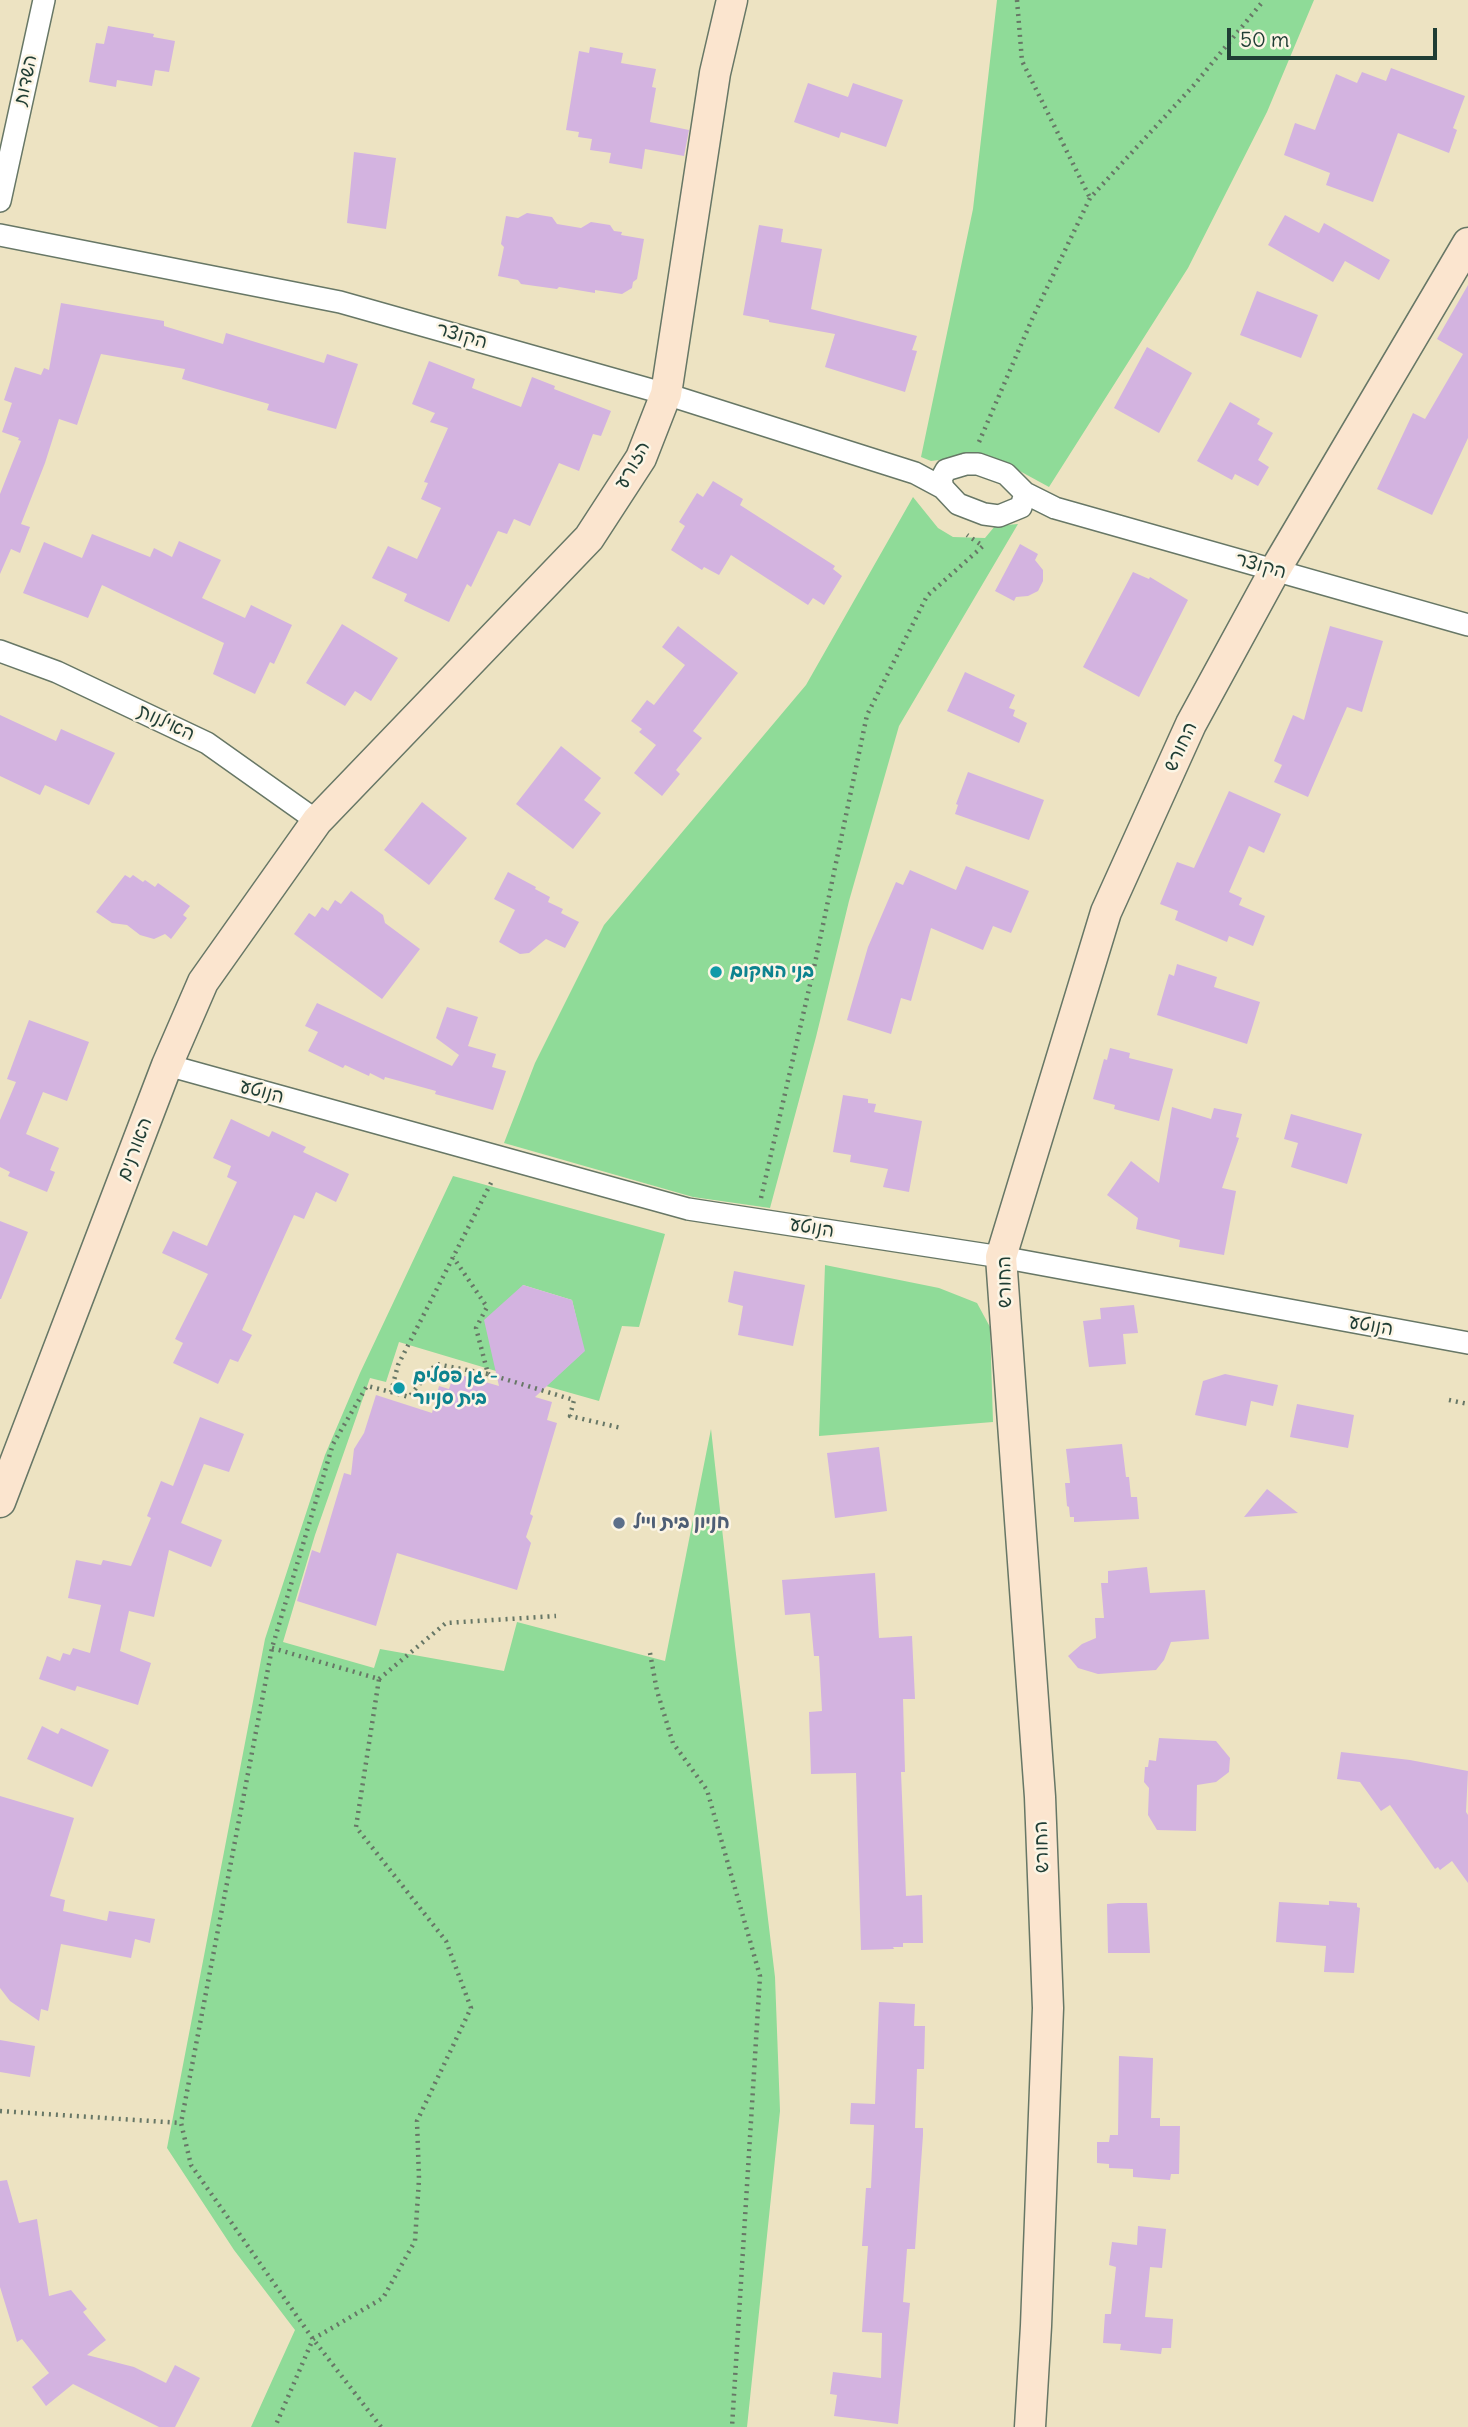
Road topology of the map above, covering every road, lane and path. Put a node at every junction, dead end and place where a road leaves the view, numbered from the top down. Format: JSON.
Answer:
{"nodes":[{"id":1,"x":44,"y":0,"type":"edge"},
{"id":2,"x":732,"y":0,"type":"edge"},
{"id":3,"x":1017,"y":0,"type":"edge"},
{"id":4,"x":1264,"y":0,"type":"edge"},
{"id":5,"x":1090,"y":198,"type":"junction"},
{"id":6,"x":0,"y":201,"type":"edge"},
{"id":7,"x":0,"y":235,"type":"edge"},
{"id":8,"x":1468,"y":243,"type":"edge"},
{"id":9,"x":666,"y":394,"type":"junction"},
{"id":10,"x":951,"y":474,"type":"junction"},
{"id":11,"x":1023,"y":500,"type":"junction"},
{"id":12,"x":962,"y":533,"type":"dead end"},
{"id":13,"x":1275,"y":570,"type":"junction"},
{"id":14,"x":1468,"y":625,"type":"edge"},
{"id":15,"x":0,"y":651,"type":"edge"},
{"id":16,"x":317,"y":821,"type":"junction"},
{"id":17,"x":167,"y":1065,"type":"junction"},
{"id":18,"x":503,"y":1158,"type":"junction"},
{"id":19,"x":757,"y":1219,"type":"junction"},
{"id":20,"x":453,"y":1257,"type":"junction"},
{"id":21,"x":1001,"y":1257,"type":"junction"},
{"id":22,"x":1468,"y":1343,"type":"edge"},
{"id":23,"x":488,"y":1374,"type":"junction"},
{"id":24,"x":391,"y":1392,"type":"junction"},
{"id":25,"x":1449,"y":1400,"type":"dead end"},
{"id":26,"x":1468,"y":1404,"type":"edge"},
{"id":27,"x":621,"y":1428,"type":"dead end"},
{"id":28,"x":0,"y":1502,"type":"edge"},
{"id":29,"x":556,"y":1616,"type":"dead end"},
{"id":30,"x":272,"y":1648,"type":"junction"},
{"id":31,"x":650,"y":1653,"type":"dead end"},
{"id":32,"x":379,"y":1679,"type":"junction"},
{"id":33,"x":0,"y":2111,"type":"edge"},
{"id":34,"x":181,"y":2123,"type":"junction"},
{"id":35,"x":313,"y":2339,"type":"junction"},
{"id":36,"x":275,"y":2427,"type":"edge"},
{"id":37,"x":381,"y":2427,"type":"edge"},
{"id":38,"x":732,"y":2427,"type":"edge"},
{"id":39,"x":1030,"y":2427,"type":"edge"}],
"edges":[{"from":1,"to":6,"type":"street","name":"השדות"},
{"from":2,"to":9,"type":"street","name":"הזורע"},
{"from":3,"to":5,"type":"path"},
{"from":4,"to":5,"type":"path"},
{"from":5,"to":10,"type":"path"},
{"from":7,"to":9,"type":"street","name":"הקוצר"},
{"from":8,"to":13,"type":"street","name":"החורש"},
{"from":9,"to":10,"type":"street","name":"הקוצר"},
{"from":9,"to":16,"type":"street","name":"הזורע"},
{"from":10,"to":11,"type":"street","name":"הקוצר"},
{"from":10,"to":11,"type":"street","name":"הקוצר"},
{"from":11,"to":13,"type":"street","name":"הקוצר"},
{"from":12,"to":19,"type":"path"},
{"from":13,"to":14,"type":"street","name":"הקוצר"},
{"from":13,"to":21,"type":"street","name":"החורש"},
{"from":15,"to":16,"type":"street","name":"האילנות"},
{"from":16,"to":17,"type":"street","name":"האורנים"},
{"from":17,"to":18,"type":"street","name":"הנוטע"},
{"from":17,"to":28,"type":"street","name":"האורנים"},
{"from":18,"to":19,"type":"street","name":"הנוטע"},
{"from":18,"to":20,"type":"path"},
{"from":19,"to":21,"type":"street","name":"הנוטע"},
{"from":20,"to":23,"type":"path"},
{"from":20,"to":24,"type":"path"},
{"from":21,"to":22,"type":"street","name":"הנוטע"},
{"from":21,"to":39,"type":"street","name":"החורש"},
{"from":23,"to":24,"type":"path"},
{"from":23,"to":27,"type":"path"},
{"from":24,"to":30,"type":"path"},
{"from":25,"to":26,"type":"path"},
{"from":29,"to":32,"type":"path"},
{"from":30,"to":32,"type":"path"},
{"from":30,"to":34,"type":"path"},
{"from":31,"to":38,"type":"path"},
{"from":32,"to":35,"type":"path"},
{"from":33,"to":34,"type":"path"},
{"from":34,"to":35,"type":"path"},
{"from":35,"to":36,"type":"path"},
{"from":35,"to":37,"type":"path"}]}
